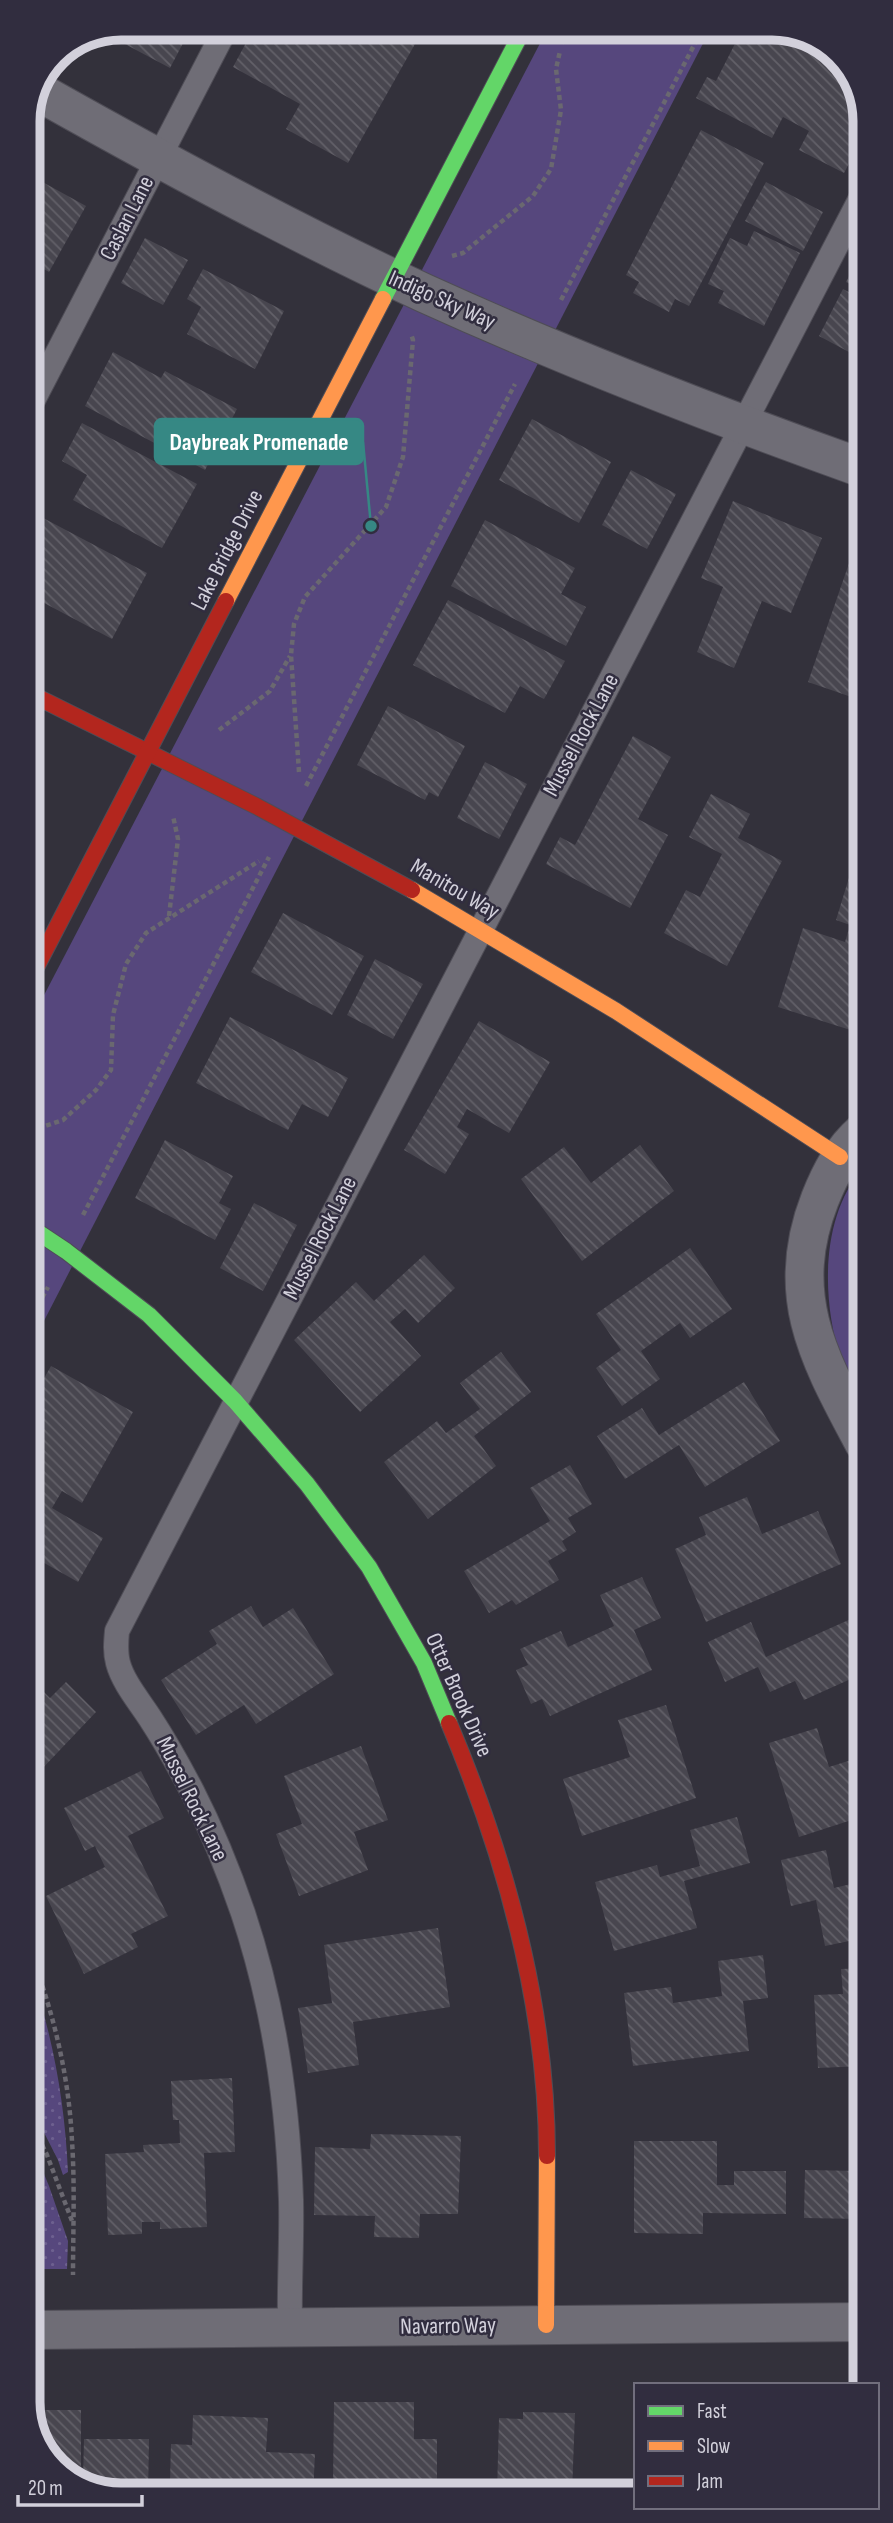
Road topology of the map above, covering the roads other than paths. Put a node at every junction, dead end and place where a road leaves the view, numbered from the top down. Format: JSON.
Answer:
{"nodes":[{"id":1,"x":220,"y":40,"type":"edge"},
{"id":2,"x":518,"y":40,"type":"edge"},
{"id":3,"x":45,"y":95,"type":"edge"},
{"id":4,"x":158,"y":159,"type":"junction"},
{"id":5,"x":853,"y":212,"type":"edge"},
{"id":6,"x":394,"y":279,"type":"junction"},
{"id":7,"x":40,"y":379,"type":"edge"},
{"id":8,"x":743,"y":425,"type":"junction"},
{"id":9,"x":853,"y":465,"type":"edge"},
{"id":10,"x":40,"y":699,"type":"edge"},
{"id":11,"x":149,"y":751,"type":"junction"},
{"id":12,"x":480,"y":929,"type":"junction"},
{"id":13,"x":40,"y":960,"type":"edge"},
{"id":14,"x":852,"y":1144,"type":"edge"},
{"id":15,"x":40,"y":1234,"type":"edge"},
{"id":16,"x":235,"y":1401,"type":"junction"},
{"id":17,"x":853,"y":1423,"type":"edge"},
{"id":18,"x":853,"y":2322,"type":"edge"},
{"id":19,"x":546,"y":2325,"type":"junction"},
{"id":20,"x":290,"y":2327,"type":"junction"},
{"id":21,"x":40,"y":2330,"type":"edge"}],
"edges":[{"from":1,"to":4,"type":"lane","name":"Caslan Lane"},
{"from":2,"to":6,"type":"street","name":"Lake Bridge Drive"},
{"from":3,"to":4,"type":"street","name":"Indigo Sky Way"},
{"from":4,"to":6,"type":"street","name":"Indigo Sky Way"},
{"from":4,"to":7,"type":"lane","name":"Caslan Lane"},
{"from":5,"to":8,"type":"lane","name":"Mussel Rock Lane"},
{"from":6,"to":8,"type":"street","name":"Indigo Sky Way"},
{"from":6,"to":11,"type":"street","name":"Lake Bridge Drive"},
{"from":8,"to":9,"type":"street","name":"Indigo Sky Way"},
{"from":8,"to":12,"type":"lane","name":"Mussel Rock Lane"},
{"from":10,"to":11,"type":"street","name":"Manitou Way"},
{"from":11,"to":12,"type":"street","name":"Manitou Way"},
{"from":11,"to":13,"type":"street","name":"Lake Bridge Drive"},
{"from":12,"to":14,"type":"street","name":"Manitou Way"},
{"from":12,"to":16,"type":"lane","name":"Mussel Rock Lane"},
{"from":14,"to":17,"type":"street"},
{"from":15,"to":16,"type":"street","name":"Otter Brook Drive"},
{"from":16,"to":19,"type":"street","name":"Otter Brook Drive"},
{"from":16,"to":20,"type":"lane","name":"Mussel Rock Lane"},
{"from":18,"to":19,"type":"street","name":"Navarro Way"},
{"from":19,"to":20,"type":"street","name":"Navarro Way"},
{"from":20,"to":21,"type":"street","name":"Navarro Way"}]}
